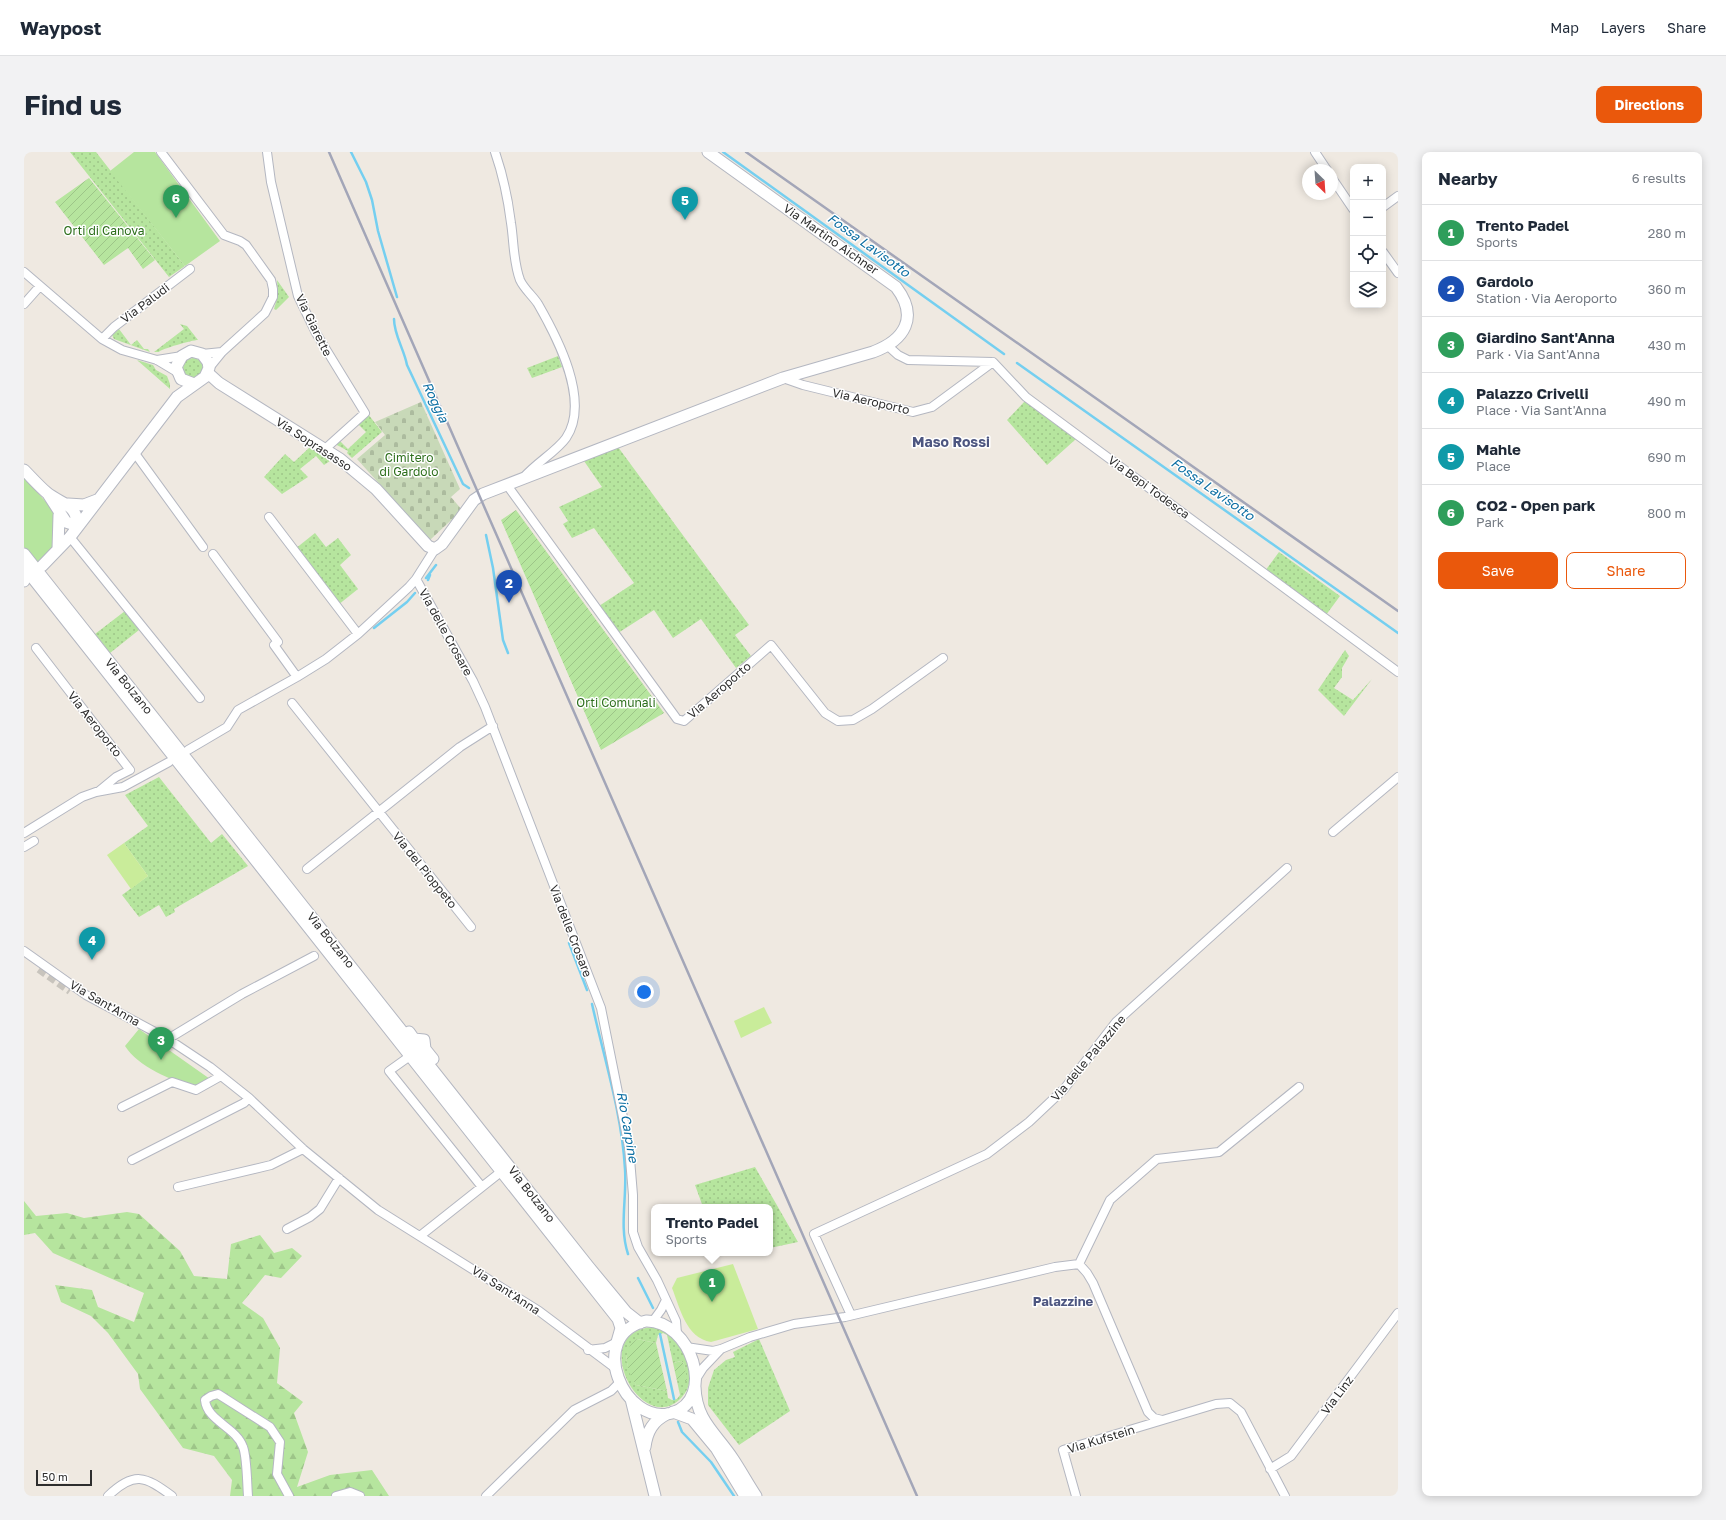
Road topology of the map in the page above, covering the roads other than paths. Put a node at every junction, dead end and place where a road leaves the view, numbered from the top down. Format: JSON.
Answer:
{"nodes":[{"id":1,"x":162,"y":152,"type":"edge"},
{"id":2,"x":267,"y":152,"type":"edge"},
{"id":3,"x":495,"y":152,"type":"edge"},
{"id":4,"x":708,"y":152,"type":"edge"},
{"id":5,"x":1315,"y":152,"type":"edge"},
{"id":6,"x":1323,"y":164,"type":"edge"},
{"id":7,"x":1338,"y":187,"type":"edge"},
{"id":8,"x":1398,"y":196,"type":"edge"},
{"id":9,"x":1350,"y":205,"type":"edge"},
{"id":10,"x":1386,"y":205,"type":"edge"},
{"id":11,"x":1386,"y":256,"type":"edge"},
{"id":12,"x":190,"y":269,"type":"dead end"},
{"id":13,"x":24,"y":272,"type":"edge"},
{"id":14,"x":1398,"y":272,"type":"edge"},
{"id":15,"x":40,"y":286,"type":"junction"},
{"id":16,"x":24,"y":304,"type":"edge"},
{"id":17,"x":102,"y":339,"type":"junction"},
{"id":18,"x":888,"y":346,"type":"junction"},
{"id":19,"x":222,"y":352,"type":"junction"},
{"id":20,"x":202,"y":354,"type":"junction"},
{"id":21,"x":182,"y":356,"type":"junction"},
{"id":22,"x":157,"y":360,"type":"junction"},
{"id":23,"x":993,"y":362,"type":"junction"},
{"id":24,"x":179,"y":376,"type":"junction"},
{"id":25,"x":203,"y":376,"type":"junction"},
{"id":26,"x":783,"y":378,"type":"junction"},
{"id":27,"x":177,"y":397,"type":"junction"},
{"id":28,"x":325,"y":449,"type":"junction"},
{"id":29,"x":134,"y":452,"type":"junction"},
{"id":30,"x":24,"y":470,"type":"edge"},
{"id":31,"x":524,"y":478,"type":"junction"},
{"id":32,"x":507,"y":485,"type":"junction"},
{"id":33,"x":48,"y":493,"type":"junction"},
{"id":34,"x":97,"y":500,"type":"junction"},
{"id":35,"x":68,"y":504,"type":"junction"},
{"id":36,"x":59,"y":514,"type":"junction"},
{"id":37,"x":269,"y":517,"type":"dead end"},
{"id":38,"x":78,"y":526,"type":"junction"},
{"id":39,"x":70,"y":537,"type":"junction"},
{"id":40,"x":203,"y":547,"type":"dead end"},
{"id":41,"x":435,"y":548,"type":"junction"},
{"id":42,"x":58,"y":549,"type":"junction"},
{"id":43,"x":24,"y":554,"type":"edge"},
{"id":44,"x":213,"y":554,"type":"dead end"},
{"id":45,"x":42,"y":566,"type":"dead end"},
{"id":46,"x":24,"y":567,"type":"edge"},
{"id":47,"x":416,"y":579,"type":"junction"},
{"id":48,"x":358,"y":634,"type":"junction"},
{"id":49,"x":36,"y":648,"type":"dead end"},
{"id":50,"x":944,"y":658,"type":"dead end"},
{"id":51,"x":1398,"y":672,"type":"edge"},
{"id":52,"x":297,"y":677,"type":"junction"},
{"id":53,"x":200,"y":698,"type":"dead end"},
{"id":54,"x":292,"y":703,"type":"dead end"},
{"id":55,"x":493,"y":726,"type":"junction"},
{"id":56,"x":188,"y":750,"type":"dead end"},
{"id":57,"x":169,"y":762,"type":"dead end"},
{"id":58,"x":1398,"y":778,"type":"edge"},
{"id":59,"x":99,"y":792,"type":"junction"},
{"id":60,"x":379,"y":812,"type":"junction"},
{"id":61,"x":1334,"y":832,"type":"dead end"},
{"id":62,"x":24,"y":833,"type":"edge"},
{"id":63,"x":34,"y":841,"type":"dead end"},
{"id":64,"x":24,"y":847,"type":"edge"},
{"id":65,"x":1287,"y":868,"type":"dead end"},
{"id":66,"x":307,"y":869,"type":"dead end"},
{"id":67,"x":471,"y":927,"type":"dead end"},
{"id":68,"x":24,"y":951,"type":"edge"},
{"id":69,"x":314,"y":956,"type":"dead end"},
{"id":70,"x":168,"y":1038,"type":"junction"},
{"id":71,"x":410,"y":1056,"type":"junction"},
{"id":72,"x":221,"y":1076,"type":"junction"},
{"id":73,"x":1299,"y":1087,"type":"dead end"},
{"id":74,"x":249,"y":1098,"type":"junction"},
{"id":75,"x":122,"y":1107,"type":"dead end"},
{"id":76,"x":303,"y":1149,"type":"junction"},
{"id":77,"x":132,"y":1160,"type":"dead end"},
{"id":78,"x":502,"y":1171,"type":"junction"},
{"id":79,"x":339,"y":1178,"type":"junction"},
{"id":80,"x":178,"y":1187,"type":"dead end"},
{"id":81,"x":482,"y":1187,"type":"junction"},
{"id":82,"x":287,"y":1229,"type":"dead end"},
{"id":83,"x":552,"y":1235,"type":"junction"},
{"id":84,"x":420,"y":1236,"type":"junction"},
{"id":85,"x":1079,"y":1264,"type":"junction"},
{"id":86,"x":582,"y":1288,"type":"dead end"},
{"id":87,"x":666,"y":1300,"type":"junction"},
{"id":88,"x":1398,"y":1314,"type":"edge"},
{"id":89,"x":851,"y":1316,"type":"junction"},
{"id":90,"x":653,"y":1321,"type":"junction"},
{"id":91,"x":640,"y":1323,"type":"junction"},
{"id":92,"x":677,"y":1334,"type":"junction"},
{"id":93,"x":617,"y":1342,"type":"junction"},
{"id":94,"x":686,"y":1347,"type":"junction"},
{"id":95,"x":588,"y":1350,"type":"junction"},
{"id":96,"x":721,"y":1350,"type":"junction"},
{"id":97,"x":615,"y":1368,"type":"junction"},
{"id":98,"x":620,"y":1382,"type":"junction"},
{"id":99,"x":696,"y":1382,"type":"junction"},
{"id":100,"x":611,"y":1391,"type":"junction"},
{"id":101,"x":629,"y":1396,"type":"junction"},
{"id":102,"x":671,"y":1413,"type":"junction"},
{"id":103,"x":1162,"y":1420,"type":"junction"},
{"id":104,"x":644,"y":1451,"type":"junction"},
{"id":105,"x":1270,"y":1469,"type":"junction"},
{"id":106,"x":108,"y":1496,"type":"edge"},
{"id":107,"x":172,"y":1496,"type":"edge"},
{"id":108,"x":248,"y":1496,"type":"edge"},
{"id":109,"x":289,"y":1496,"type":"edge"},
{"id":110,"x":336,"y":1496,"type":"edge"},
{"id":111,"x":360,"y":1496,"type":"edge"},
{"id":112,"x":486,"y":1496,"type":"edge"},
{"id":113,"x":655,"y":1496,"type":"edge"},
{"id":114,"x":745,"y":1496,"type":"edge"},
{"id":115,"x":756,"y":1496,"type":"edge"},
{"id":116,"x":1076,"y":1496,"type":"edge"},
{"id":117,"x":1285,"y":1496,"type":"edge"}],
"edges":[{"from":1,"to":19,"type":"street"},
{"from":2,"to":28,"type":"street","name":"Via Giarette"},
{"from":3,"to":31,"type":"street"},
{"from":4,"to":18,"type":"main road","name":"Via Martino Aichner"},
{"from":5,"to":6,"type":"street"},
{"from":7,"to":9,"type":"street"},
{"from":8,"to":10,"type":"street"},
{"from":11,"to":14,"type":"street"},
{"from":12,"to":17,"type":"street","name":"Via Paludi"},
{"from":13,"to":15,"type":"street"},
{"from":15,"to":16,"type":"street"},
{"from":15,"to":17,"type":"street"},
{"from":17,"to":22,"type":"street"},
{"from":18,"to":23,"type":"street"},
{"from":18,"to":26,"type":"main road"},
{"from":19,"to":20,"type":"street"},
{"from":19,"to":25,"type":"street"},
{"from":20,"to":21,"type":"main road"},
{"from":20,"to":25,"type":"main road","name":"Via Soprasasso"},
{"from":21,"to":22,"type":"street"},
{"from":21,"to":24,"type":"main road"},
{"from":22,"to":24,"type":"street"},
{"from":23,"to":26,"type":"street","name":"Via Aeroporto"},
{"from":23,"to":51,"type":"street","name":"Via Bepi Todesca"},
{"from":24,"to":25,"type":"main road","name":"Via Soprasasso"},
{"from":24,"to":27,"type":"main road"},
{"from":25,"to":27,"type":"main road"},
{"from":25,"to":28,"type":"main road","name":"Via Soprasasso"},
{"from":26,"to":31,"type":"main road"},
{"from":27,"to":29,"type":"main road"},
{"from":28,"to":41,"type":"main road","name":"Via Soprasasso"},
{"from":29,"to":34,"type":"main road"},
{"from":29,"to":40,"type":"street"},
{"from":30,"to":33,"type":"main road"},
{"from":31,"to":32,"type":"main road"},
{"from":32,"to":41,"type":"main road"},
{"from":32,"to":50,"type":"street","name":"Via Aeroporto"},
{"from":33,"to":35,"type":"main road"},
{"from":33,"to":36,"type":"main road"},
{"from":34,"to":35,"type":"main road"},
{"from":34,"to":38,"type":"main road"},
{"from":35,"to":38,"type":"main road"},
{"from":36,"to":38,"type":"main road"},
{"from":36,"to":42,"type":"main road"},
{"from":37,"to":48,"type":"street"},
{"from":38,"to":39,"type":"main road"},
{"from":39,"to":42,"type":"main road"},
{"from":39,"to":53,"type":"street"},
{"from":41,"to":47,"type":"street"},
{"from":42,"to":45,"type":"main road"},
{"from":43,"to":91,"type":"main road","name":"Via Bolzano"},
{"from":44,"to":52,"type":"street"},
{"from":46,"to":71,"type":"main road","name":"Via Bolzano"},
{"from":47,"to":48,"type":"street"},
{"from":47,"to":55,"type":"street","name":"Via delle Crosare"},
{"from":48,"to":52,"type":"street"},
{"from":49,"to":59,"type":"street","name":"Via Aeroporto"},
{"from":52,"to":56,"type":"street"},
{"from":54,"to":60,"type":"street","name":"Via del Pioppeto"},
{"from":55,"to":60,"type":"street"},
{"from":55,"to":87,"type":"street","name":"Via delle Crosare"},
{"from":57,"to":59,"type":"street","name":"Via Aeroporto"},
{"from":58,"to":61,"type":"street"},
{"from":59,"to":62,"type":"street","name":"Via Aeroporto"},
{"from":60,"to":66,"type":"street"},
{"from":60,"to":67,"type":"street","name":"Via del Pioppeto"},
{"from":63,"to":64,"type":"street"},
{"from":65,"to":89,"type":"street","name":"Via delle Palazzine"},
{"from":68,"to":70,"type":"street","name":"Via Sant'Anna"},
{"from":69,"to":70,"type":"street"},
{"from":70,"to":72,"type":"street","name":"Via Sant'Anna"},
{"from":71,"to":78,"type":"main road","name":"Via Bolzano"},
{"from":71,"to":81,"type":"street"},
{"from":72,"to":74,"type":"street","name":"Via Sant'Anna"},
{"from":72,"to":75,"type":"street"},
{"from":73,"to":85,"type":"street"},
{"from":74,"to":76,"type":"street","name":"Via Sant'Anna"},
{"from":74,"to":77,"type":"street"},
{"from":76,"to":79,"type":"street","name":"Via Sant'Anna"},
{"from":76,"to":80,"type":"street"},
{"from":78,"to":81,"type":"street"},
{"from":78,"to":83,"type":"main road","name":"Via Bolzano"},
{"from":79,"to":82,"type":"street"},
{"from":79,"to":84,"type":"street","name":"Via Sant'Anna"},
{"from":81,"to":84,"type":"street"},
{"from":83,"to":86,"type":"main road"},
{"from":83,"to":93,"type":"main road","name":"Via Bolzano"},
{"from":84,"to":95,"type":"street","name":"Via Sant'Anna"},
{"from":85,"to":89,"type":"street"},
{"from":85,"to":103,"type":"street"},
{"from":87,"to":90,"type":"street"},
{"from":87,"to":92,"type":"street","name":"Via delle Crosare"},
{"from":88,"to":105,"type":"street","name":"Via Linz"},
{"from":89,"to":96,"type":"street"},
{"from":90,"to":91,"type":"main road"},
{"from":90,"to":92,"type":"main road"},
{"from":91,"to":93,"type":"main road"},
{"from":92,"to":94,"type":"main road"},
{"from":93,"to":95,"type":"street"},
{"from":93,"to":97,"type":"main road"},
{"from":94,"to":96,"type":"street"},
{"from":94,"to":99,"type":"main road"},
{"from":95,"to":97,"type":"street","name":"Via Sant'Anna"},
{"from":96,"to":99,"type":"street"},
{"from":97,"to":98,"type":"main road"},
{"from":98,"to":100,"type":"street"},
{"from":98,"to":101,"type":"main road"},
{"from":99,"to":102,"type":"main road"},
{"from":99,"to":115,"type":"main road"},
{"from":100,"to":101,"type":"street"},
{"from":100,"to":112,"type":"street"},
{"from":101,"to":102,"type":"main road"},
{"from":101,"to":104,"type":"main road"},
{"from":102,"to":104,"type":"main road"},
{"from":102,"to":114,"type":"main road"},
{"from":103,"to":105,"type":"street"},
{"from":103,"to":116,"type":"street","name":"Via Kufstein"},
{"from":104,"to":113,"type":"main road"},
{"from":105,"to":117,"type":"street"},
{"from":106,"to":107,"type":"street"},
{"from":108,"to":109,"type":"street"},
{"from":110,"to":111,"type":"street"}]}
